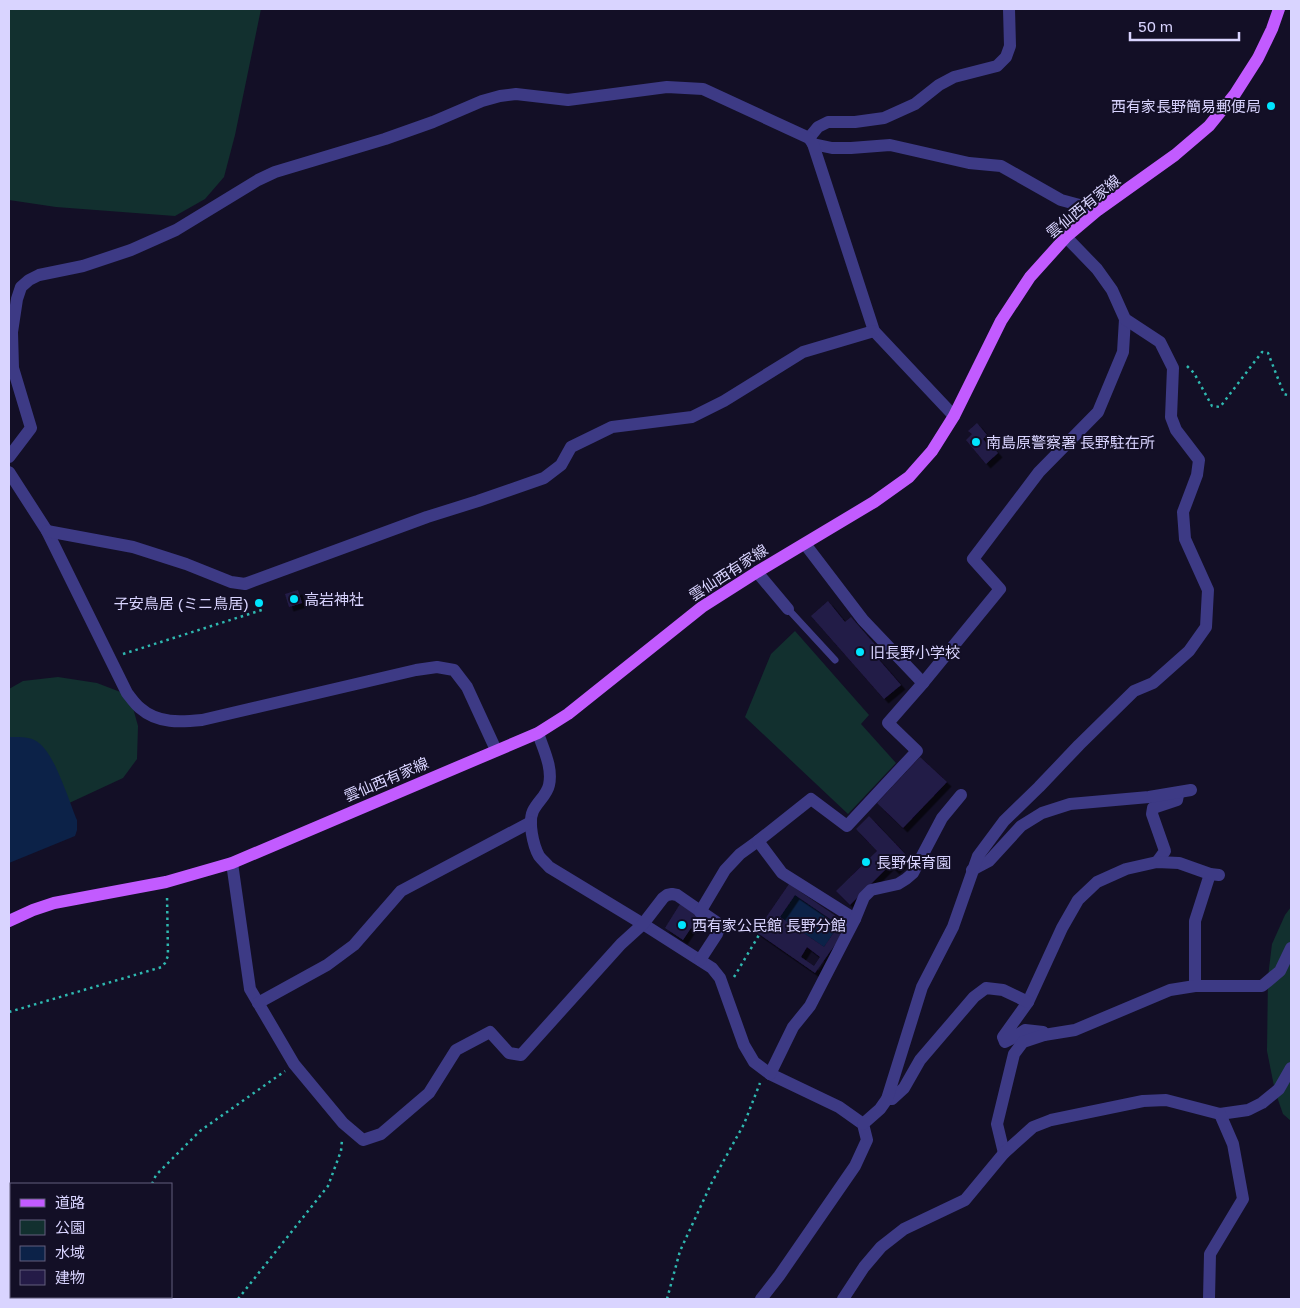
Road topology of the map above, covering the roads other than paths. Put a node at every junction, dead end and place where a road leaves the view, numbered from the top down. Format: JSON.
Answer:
{"nodes":[{"id":1,"x":1009,"y":9,"type":"edge"},
{"id":2,"x":1279,"y":9,"type":"edge"},
{"id":3,"x":811,"y":141,"type":"junction"},
{"id":4,"x":1098,"y":210,"type":"junction"},
{"id":5,"x":1066,"y":237,"type":"junction"},
{"id":6,"x":13,"y":299,"type":"edge"},
{"id":7,"x":1125,"y":319,"type":"junction"},
{"id":8,"x":874,"y":331,"type":"junction"},
{"id":9,"x":954,"y":416,"type":"junction"},
{"id":10,"x":9,"y":457,"type":"edge"},
{"id":11,"x":9,"y":472,"type":"edge"},
{"id":12,"x":47,"y":531,"type":"junction"},
{"id":13,"x":805,"y":544,"type":"junction"},
{"id":14,"x":757,"y":572,"type":"junction"},
{"id":15,"x":788,"y":609,"type":"joint"},
{"id":16,"x":835,"y":660,"type":"dead end"},
{"id":17,"x":922,"y":683,"type":"junction"},
{"id":18,"x":538,"y":733,"type":"junction"},
{"id":19,"x":496,"y":750,"type":"junction"},
{"id":20,"x":961,"y":795,"type":"dead end"},
{"id":21,"x":530,"y":822,"type":"junction"},
{"id":22,"x":758,"y":841,"type":"junction"},
{"id":23,"x":1157,"y":862,"type":"junction"},
{"id":24,"x":232,"y":863,"type":"junction"},
{"id":25,"x":972,"y":870,"type":"junction"},
{"id":26,"x":700,"y":912,"type":"junction"},
{"id":27,"x":855,"y":919,"type":"junction"},
{"id":28,"x":9,"y":921,"type":"edge"},
{"id":29,"x":644,"y":924,"type":"junction"},
{"id":30,"x":1291,"y":948,"type":"edge"},
{"id":31,"x":700,"y":960,"type":"junction"},
{"id":32,"x":1195,"y":986,"type":"junction"},
{"id":33,"x":1028,"y":1002,"type":"junction"},
{"id":34,"x":258,"y":1003,"type":"junction"},
{"id":35,"x":1044,"y":1035,"type":"junction"},
{"id":36,"x":1291,"y":1068,"type":"edge"},
{"id":37,"x":768,"y":1072,"type":"junction"},
{"id":38,"x":887,"y":1099,"type":"junction"},
{"id":39,"x":1220,"y":1114,"type":"junction"},
{"id":40,"x":863,"y":1124,"type":"junction"},
{"id":41,"x":1004,"y":1153,"type":"junction"},
{"id":42,"x":760,"y":1299,"type":"edge"},
{"id":43,"x":843,"y":1299,"type":"edge"},
{"id":44,"x":1209,"y":1299,"type":"edge"}],
"edges":[{"from":1,"to":3,"type":"street"},
{"from":2,"to":4,"type":"main road","name":"雲仙西有家線"},
{"from":3,"to":4,"type":"street"},
{"from":3,"to":6,"type":"street"},
{"from":3,"to":8,"type":"street"},
{"from":4,"to":5,"type":"main road","name":"雲仙西有家線"},
{"from":5,"to":7,"type":"street"},
{"from":5,"to":9,"type":"main road","name":"雲仙西有家線"},
{"from":6,"to":10,"type":"street"},
{"from":7,"to":17,"type":"street"},
{"from":7,"to":25,"type":"street"},
{"from":8,"to":9,"type":"street"},
{"from":8,"to":12,"type":"street"},
{"from":9,"to":13,"type":"main road","name":"雲仙西有家線"},
{"from":11,"to":12,"type":"street"},
{"from":12,"to":19,"type":"street"},
{"from":13,"to":14,"type":"main road","name":"雲仙西有家線"},
{"from":13,"to":17,"type":"street"},
{"from":14,"to":15,"type":"street"},
{"from":14,"to":18,"type":"main road","name":"雲仙西有家線"},
{"from":15,"to":16,"type":"lane"},
{"from":17,"to":22,"type":"street"},
{"from":18,"to":19,"type":"main road","name":"雲仙西有家線"},
{"from":18,"to":21,"type":"street"},
{"from":19,"to":24,"type":"main road","name":"雲仙西有家線"},
{"from":20,"to":27,"type":"street"},
{"from":21,"to":29,"type":"street"},
{"from":21,"to":34,"type":"street"},
{"from":22,"to":26,"type":"street"},
{"from":22,"to":27,"type":"street"},
{"from":23,"to":25,"type":"street"},
{"from":23,"to":32,"type":"street"},
{"from":23,"to":33,"type":"street"},
{"from":24,"to":28,"type":"main road","name":"雲仙西有家線"},
{"from":24,"to":34,"type":"street"},
{"from":25,"to":38,"type":"street"},
{"from":26,"to":29,"type":"street"},
{"from":26,"to":31,"type":"street"},
{"from":27,"to":37,"type":"street"},
{"from":29,"to":31,"type":"street"},
{"from":29,"to":34,"type":"street"},
{"from":30,"to":32,"type":"street"},
{"from":31,"to":37,"type":"street"},
{"from":32,"to":35,"type":"street"},
{"from":33,"to":35,"type":"street"},
{"from":33,"to":38,"type":"street"},
{"from":35,"to":41,"type":"street"},
{"from":36,"to":39,"type":"street"},
{"from":37,"to":40,"type":"street"},
{"from":38,"to":40,"type":"street"},
{"from":39,"to":41,"type":"street"},
{"from":39,"to":44,"type":"street"},
{"from":40,"to":42,"type":"street"},
{"from":41,"to":43,"type":"street"}]}
